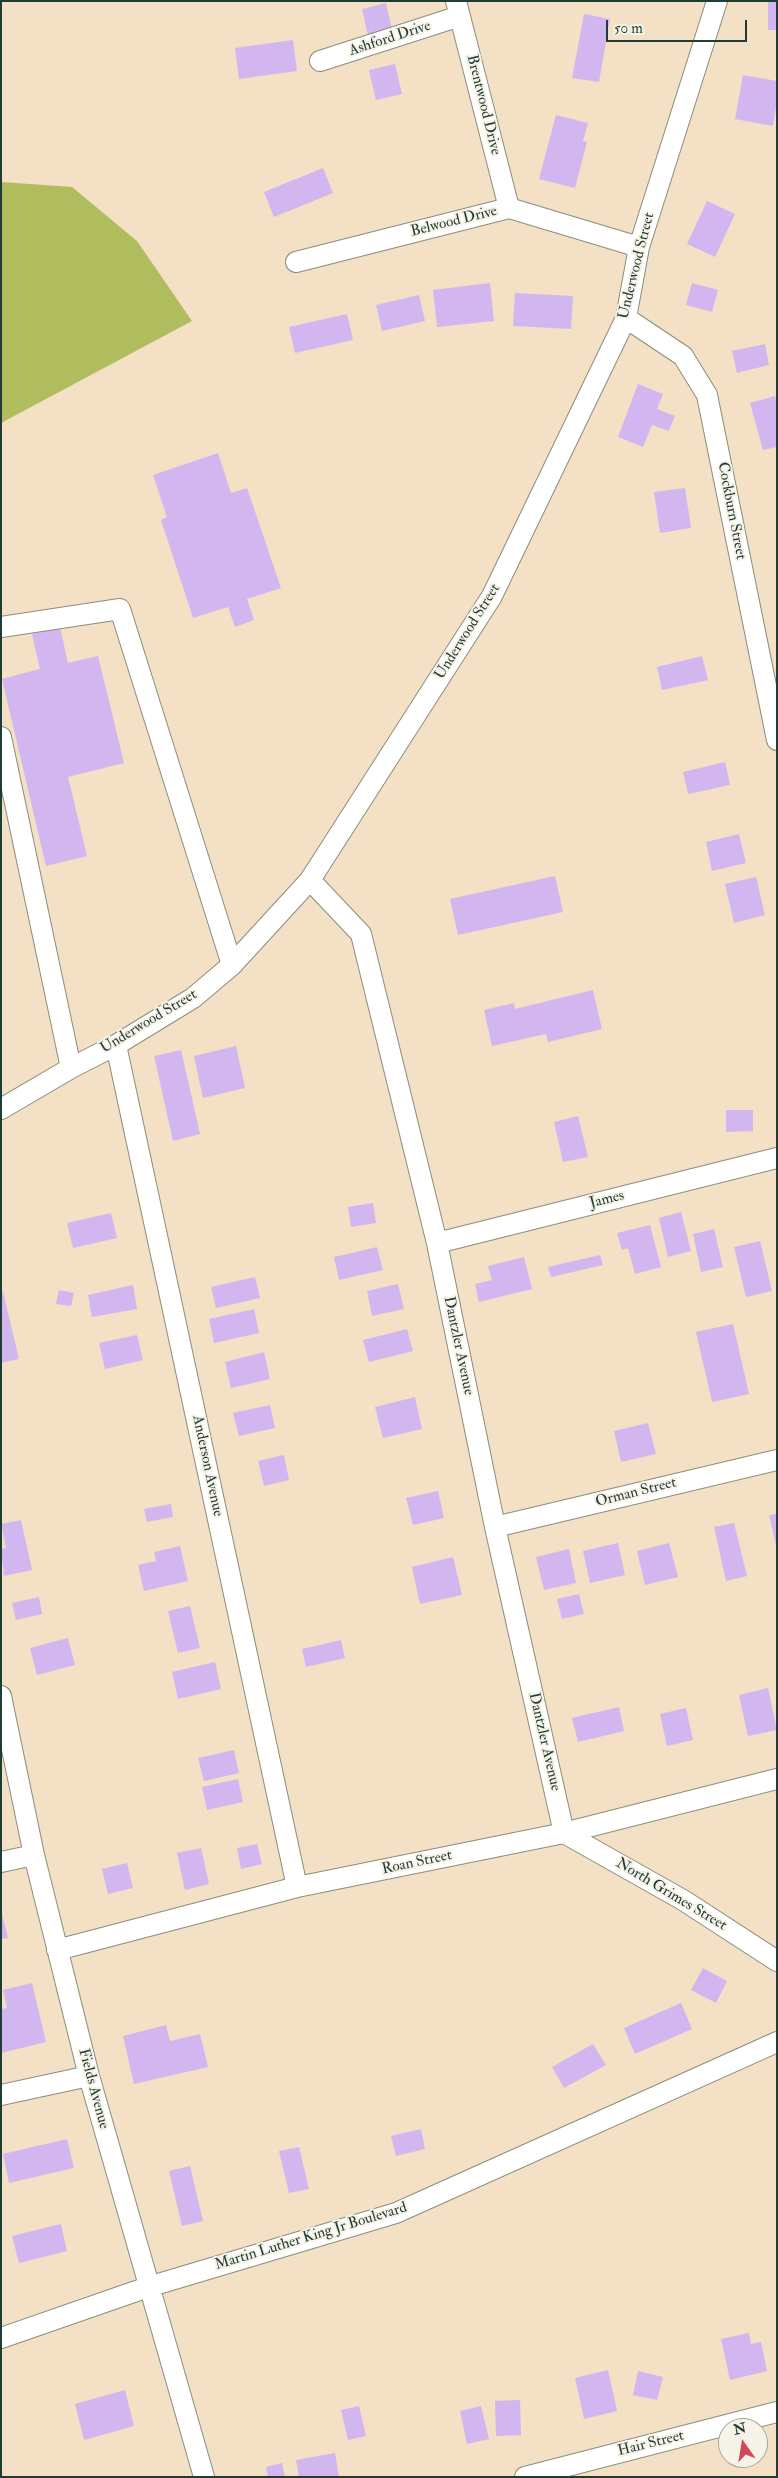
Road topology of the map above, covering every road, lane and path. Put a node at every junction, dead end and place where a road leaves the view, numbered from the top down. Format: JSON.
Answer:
{"nodes":[{"id":1,"x":717,"y":1,"type":"edge"},
{"id":2,"x":458,"y":9,"type":"edge"},
{"id":3,"x":320,"y":61,"type":"dead end"},
{"id":4,"x":510,"y":208,"type":"junction"},
{"id":5,"x":640,"y":247,"type":"junction"},
{"id":6,"x":296,"y":262,"type":"dead end"},
{"id":7,"x":626,"y":318,"type":"junction"},
{"id":8,"x":1,"y":627,"type":"edge"},
{"id":9,"x":1,"y":737,"type":"edge"},
{"id":10,"x":777,"y":740,"type":"edge"},
{"id":11,"x":310,"y":880,"type":"junction"},
{"id":12,"x":232,"y":965,"type":"junction"},
{"id":13,"x":116,"y":1045,"type":"junction"},
{"id":14,"x":70,"y":1068,"type":"junction"},
{"id":15,"x":1,"y":1109,"type":"edge"},
{"id":16,"x":777,"y":1158,"type":"edge"},
{"id":17,"x":437,"y":1243,"type":"junction"},
{"id":18,"x":777,"y":1460,"type":"edge"},
{"id":19,"x":495,"y":1527,"type":"junction"},
{"id":20,"x":1,"y":1696,"type":"edge"},
{"id":21,"x":777,"y":1779,"type":"edge"},
{"id":22,"x":564,"y":1833,"type":"junction"},
{"id":23,"x":34,"y":1855,"type":"junction"},
{"id":24,"x":1,"y":1862,"type":"edge"},
{"id":25,"x":297,"y":1887,"type":"junction"},
{"id":26,"x":57,"y":1950,"type":"junction"},
{"id":27,"x":777,"y":1961,"type":"edge"},
{"id":28,"x":777,"y":2042,"type":"edge"},
{"id":29,"x":89,"y":2076,"type":"junction"},
{"id":30,"x":1,"y":2095,"type":"edge"},
{"id":31,"x":148,"y":2287,"type":"junction"},
{"id":32,"x":1,"y":2338,"type":"edge"},
{"id":33,"x":777,"y":2412,"type":"edge"},
{"id":34,"x":204,"y":2477,"type":"edge"},
{"id":35,"x":525,"y":2477,"type":"edge"}],
"edges":[{"from":1,"to":5,"type":"street","name":"Underwood Street"},
{"from":2,"to":3,"type":"street","name":"Ashford Drive"},
{"from":2,"to":4,"type":"street","name":"Brentwood Drive"},
{"from":4,"to":5,"type":"street","name":"Belwood Drive"},
{"from":4,"to":6,"type":"street","name":"Belwood Drive"},
{"from":5,"to":7,"type":"street","name":"Underwood Street"},
{"from":7,"to":10,"type":"street","name":"Cockburn Street"},
{"from":7,"to":11,"type":"street","name":"Underwood Street"},
{"from":8,"to":12,"type":"street"},
{"from":9,"to":14,"type":"street"},
{"from":11,"to":12,"type":"street","name":"Underwood Street"},
{"from":11,"to":17,"type":"street","name":"Dantzler Avenue"},
{"from":12,"to":13,"type":"street","name":"Underwood Street"},
{"from":13,"to":14,"type":"street","name":"Underwood Street"},
{"from":13,"to":25,"type":"street","name":"Anderson Avenue"},
{"from":14,"to":15,"type":"street","name":"Underwood Street"},
{"from":16,"to":17,"type":"street","name":"James"},
{"from":17,"to":19,"type":"street","name":"Dantzler Avenue"},
{"from":18,"to":19,"type":"street","name":"Orman Street"},
{"from":19,"to":22,"type":"street","name":"Dantzler Avenue"},
{"from":20,"to":23,"type":"street","name":"Fields Avenue"},
{"from":21,"to":22,"type":"street","name":"Roan Street"},
{"from":22,"to":25,"type":"street","name":"Roan Street"},
{"from":22,"to":27,"type":"street","name":"North Grimes Street"},
{"from":23,"to":24,"type":"street"},
{"from":23,"to":26,"type":"street","name":"Fields Avenue"},
{"from":25,"to":26,"type":"street","name":"Roan Street"},
{"from":26,"to":29,"type":"street","name":"Fields Avenue"},
{"from":28,"to":31,"type":"street","name":"Martin Luther King Jr Boulevard"},
{"from":29,"to":30,"type":"street"},
{"from":29,"to":31,"type":"street","name":"Fields Avenue"},
{"from":31,"to":32,"type":"street","name":"Martin Luther King Jr Boulevard"},
{"from":31,"to":34,"type":"street","name":"Fields Avenue"},
{"from":33,"to":35,"type":"street","name":"Hair Street"}]}
